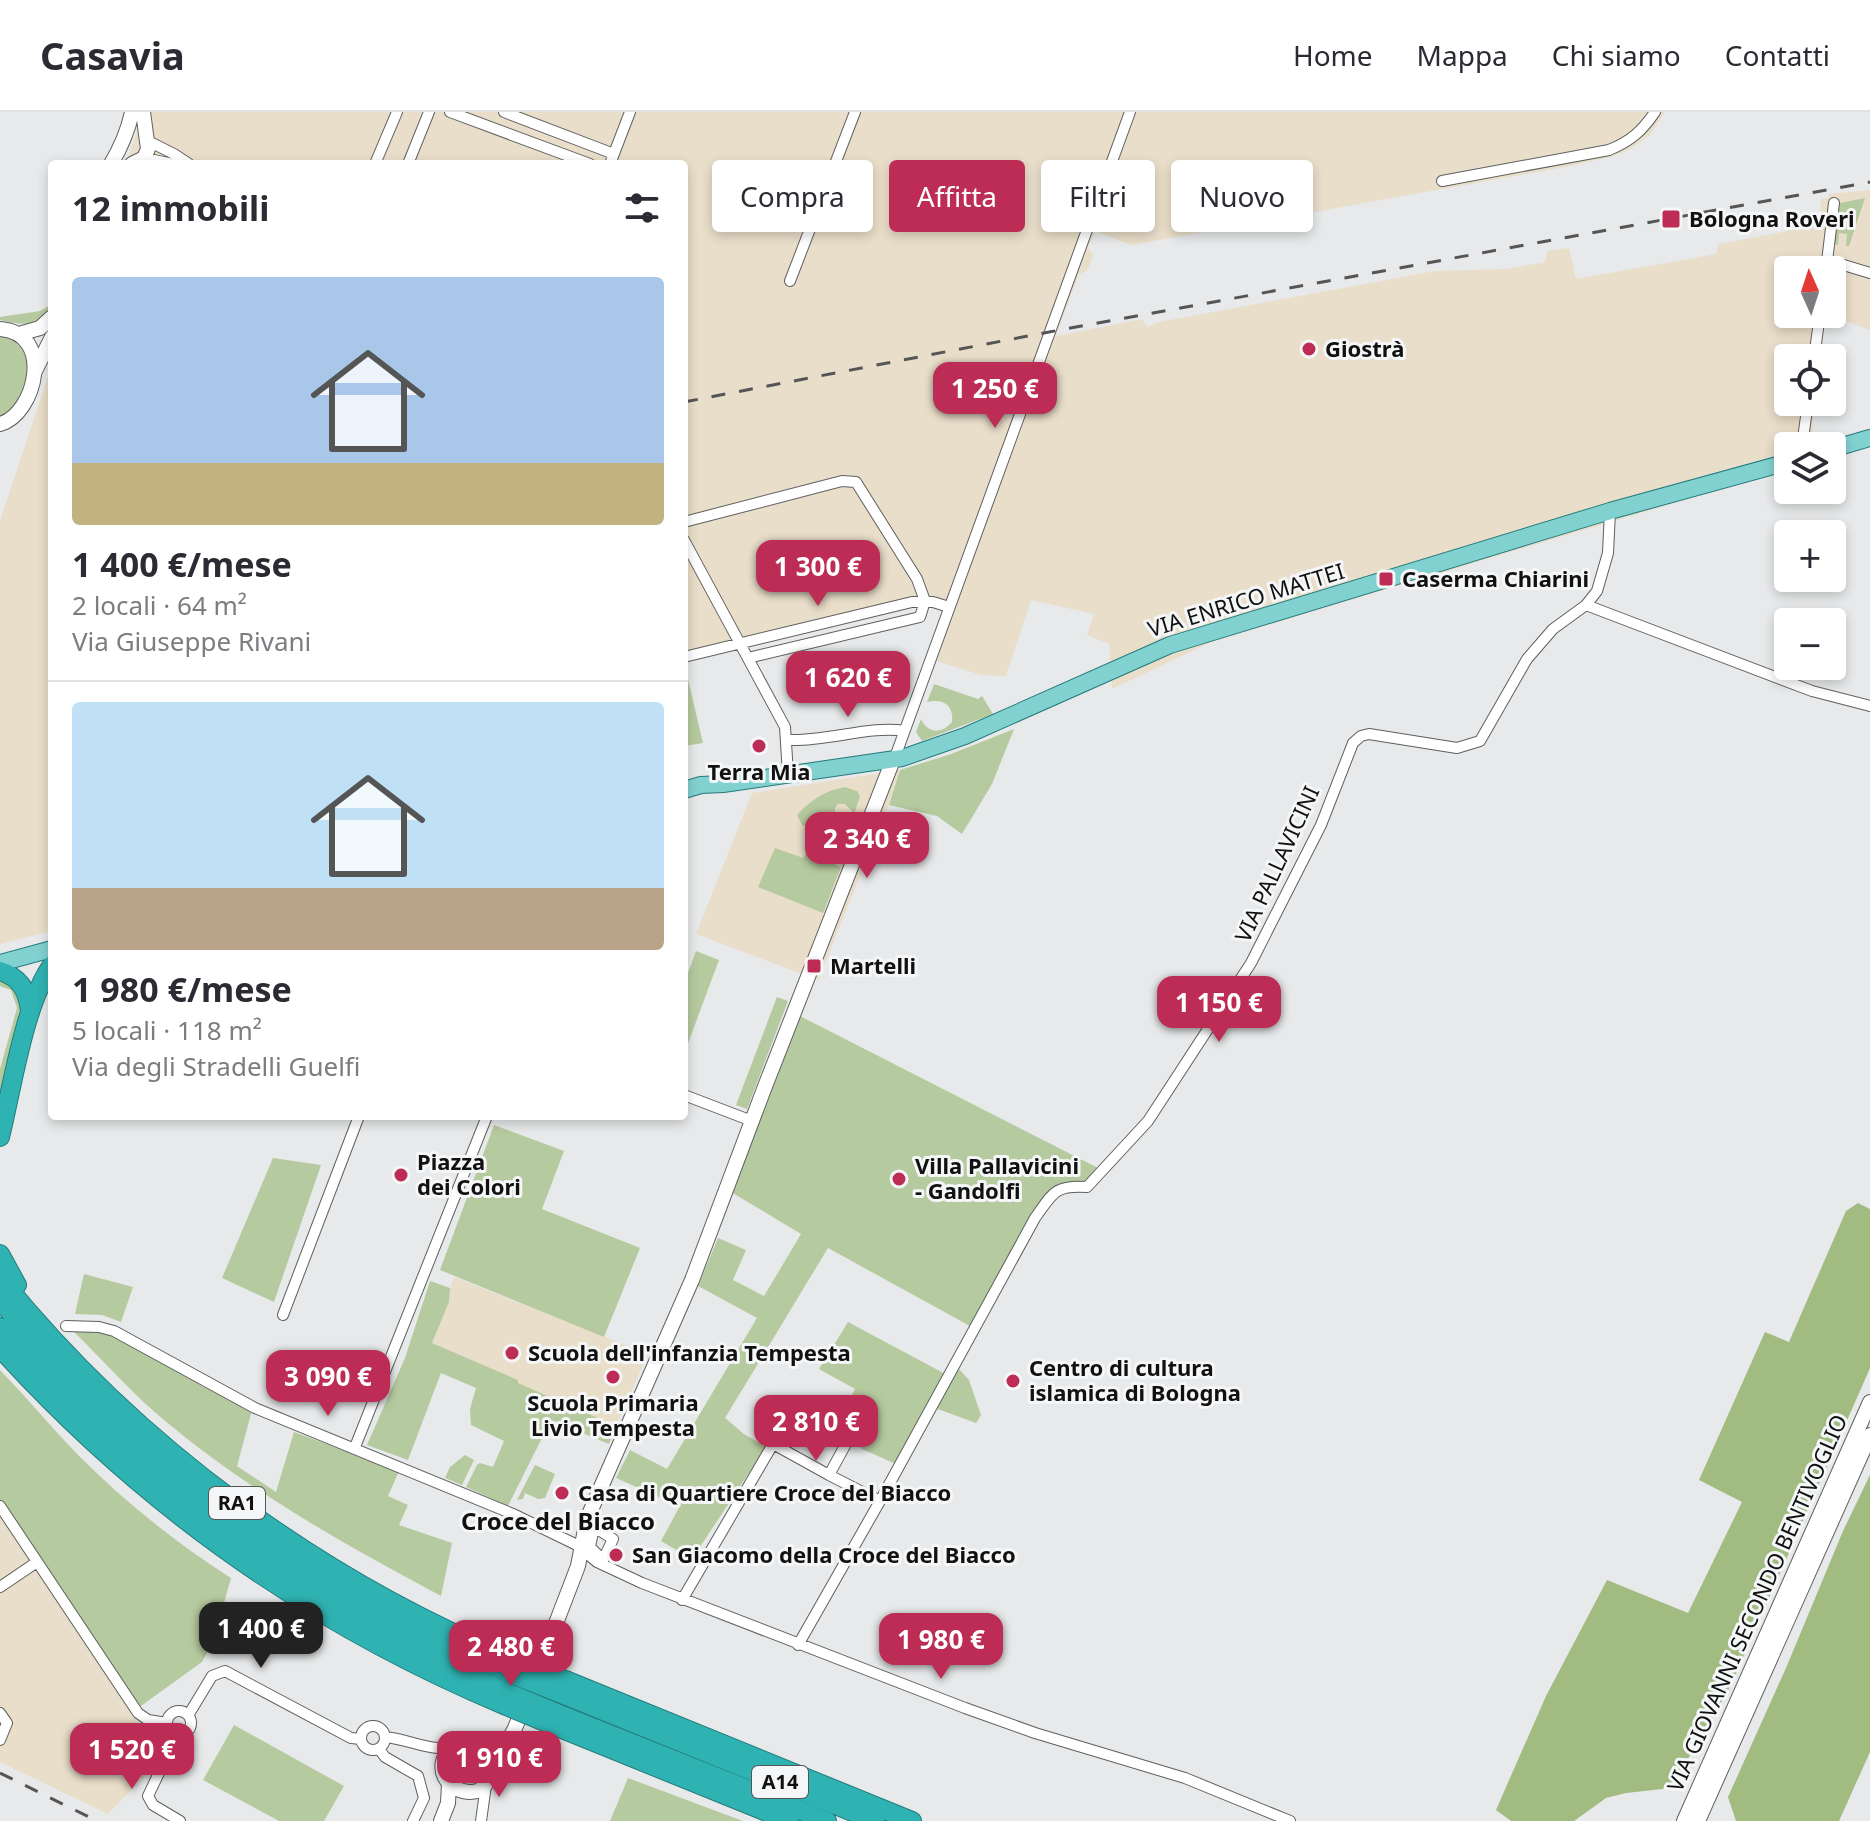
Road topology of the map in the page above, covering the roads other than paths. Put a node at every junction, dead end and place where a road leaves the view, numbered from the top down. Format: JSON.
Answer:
{"nodes":[{"id":1,"x":132,"y":112,"type":"edge"},
{"id":2,"x":143,"y":112,"type":"edge"},
{"id":3,"x":397,"y":112,"type":"edge"},
{"id":4,"x":429,"y":112,"type":"edge"},
{"id":5,"x":450,"y":112,"type":"edge"},
{"id":6,"x":504,"y":112,"type":"edge"},
{"id":7,"x":630,"y":112,"type":"edge"},
{"id":8,"x":855,"y":112,"type":"edge"},
{"id":9,"x":1130,"y":112,"type":"edge"},
{"id":10,"x":1655,"y":112,"type":"edge"},
{"id":11,"x":520,"y":118,"type":"junction"},
{"id":12,"x":127,"y":135,"type":"junction"},
{"id":13,"x":514,"y":136,"type":"junction"},
{"id":14,"x":146,"y":140,"type":"junction"},
{"id":15,"x":119,"y":150,"type":"junction"},
{"id":16,"x":612,"y":159,"type":"edge"},
{"id":17,"x":113,"y":160,"type":"edge"},
{"id":18,"x":128,"y":160,"type":"edge"},
{"id":19,"x":139,"y":160,"type":"edge"},
{"id":20,"x":183,"y":160,"type":"edge"},
{"id":21,"x":377,"y":160,"type":"edge"},
{"id":22,"x":410,"y":160,"type":"edge"},
{"id":23,"x":579,"y":160,"type":"edge"},
{"id":24,"x":1442,"y":181,"type":"dead end"},
{"id":25,"x":1834,"y":203,"type":"dead end"},
{"id":26,"x":1827,"y":256,"type":"edge"},
{"id":27,"x":1846,"y":269,"type":"edge"},
{"id":28,"x":1870,"y":273,"type":"edge"},
{"id":29,"x":790,"y":281,"type":"dead end"},
{"id":30,"x":48,"y":321,"type":"edge"},
{"id":31,"x":0,"y":329,"type":"edge"},
{"id":32,"x":19,"y":334,"type":"junction"},
{"id":33,"x":48,"y":345,"type":"edge"},
{"id":34,"x":35,"y":371,"type":"junction"},
{"id":35,"x":0,"y":424,"type":"edge"},
{"id":36,"x":1870,"y":438,"type":"edge"},
{"id":37,"x":1846,"y":445,"type":"edge"},
{"id":38,"x":1774,"y":466,"type":"edge"},
{"id":39,"x":1610,"y":511,"type":"junction"},
{"id":40,"x":688,"y":521,"type":"edge"},
{"id":41,"x":688,"y":547,"type":"edge"},
{"id":42,"x":925,"y":601,"type":"junction"},
{"id":43,"x":1586,"y":605,"type":"junction"},
{"id":44,"x":949,"y":607,"type":"junction"},
{"id":45,"x":740,"y":644,"type":"junction"},
{"id":46,"x":688,"y":656,"type":"edge"},
{"id":47,"x":748,"y":658,"type":"junction"},
{"id":48,"x":1870,"y":706,"type":"edge"},
{"id":49,"x":904,"y":731,"type":"junction"},
{"id":50,"x":788,"y":740,"type":"junction"},
{"id":51,"x":893,"y":760,"type":"junction"},
{"id":52,"x":788,"y":774,"type":"junction"},
{"id":53,"x":689,"y":790,"type":"edge"},
{"id":54,"x":48,"y":941,"type":"edge"},
{"id":55,"x":48,"y":950,"type":"edge"},
{"id":56,"x":0,"y":954,"type":"edge"},
{"id":57,"x":0,"y":963,"type":"edge"},
{"id":58,"x":0,"y":971,"type":"edge"},
{"id":59,"x":48,"y":972,"type":"edge"},
{"id":60,"x":30,"y":1014,"type":"junction"},
{"id":61,"x":688,"y":1097,"type":"edge"},
{"id":62,"x":4,"y":1100,"type":"edge"},
{"id":63,"x":357,"y":1120,"type":"edge"},
{"id":64,"x":485,"y":1120,"type":"edge"},
{"id":65,"x":752,"y":1121,"type":"junction"},
{"id":66,"x":0,"y":1137,"type":"edge"},
{"id":67,"x":0,"y":1254,"type":"edge"},
{"id":68,"x":0,"y":1278,"type":"edge"},
{"id":69,"x":0,"y":1300,"type":"edge"},
{"id":70,"x":283,"y":1315,"type":"dead end"},
{"id":71,"x":66,"y":1326,"type":"dead end"},
{"id":72,"x":0,"y":1327,"type":"edge"},
{"id":73,"x":0,"y":1348,"type":"edge"},
{"id":74,"x":0,"y":1358,"type":"edge"},
{"id":75,"x":27,"y":1377,"type":"junction"},
{"id":76,"x":1870,"y":1402,"type":"edge"},
{"id":77,"x":127,"y":1410,"type":"junction"},
{"id":78,"x":1870,"y":1435,"type":"edge"},
{"id":79,"x":773,"y":1444,"type":"junction"},
{"id":80,"x":355,"y":1447,"type":"junction"},
{"id":81,"x":829,"y":1475,"type":"junction"},
{"id":82,"x":880,"y":1501,"type":"junction"},
{"id":83,"x":0,"y":1506,"type":"edge"},
{"id":84,"x":582,"y":1549,"type":"junction"},
{"id":85,"x":37,"y":1562,"type":"junction"},
{"id":86,"x":0,"y":1587,"type":"edge"},
{"id":87,"x":682,"y":1600,"type":"junction"},
{"id":88,"x":798,"y":1645,"type":"junction"},
{"id":89,"x":513,"y":1684,"type":"junction"},
{"id":90,"x":560,"y":1704,"type":"junction"},
{"id":91,"x":0,"y":1713,"type":"edge"},
{"id":92,"x":189,"y":1714,"type":"junction"},
{"id":93,"x":167,"y":1723,"type":"junction"},
{"id":94,"x":177,"y":1735,"type":"junction"},
{"id":95,"x":385,"y":1737,"type":"junction"},
{"id":96,"x":510,"y":1737,"type":"junction"},
{"id":97,"x":361,"y":1739,"type":"junction"},
{"id":98,"x":0,"y":1740,"type":"edge"},
{"id":99,"x":478,"y":1744,"type":"junction"},
{"id":100,"x":427,"y":1746,"type":"junction"},
{"id":101,"x":453,"y":1747,"type":"junction"},
{"id":102,"x":379,"y":1749,"type":"junction"},
{"id":103,"x":443,"y":1766,"type":"junction"},
{"id":104,"x":493,"y":1768,"type":"junction"},
{"id":105,"x":449,"y":1784,"type":"junction"},
{"id":106,"x":486,"y":1785,"type":"junction"},
{"id":107,"x":470,"y":1792,"type":"junction"},
{"id":108,"x":481,"y":1819,"type":"edge"},
{"id":109,"x":180,"y":1821,"type":"edge"},
{"id":110,"x":413,"y":1821,"type":"edge"},
{"id":111,"x":441,"y":1821,"type":"edge"},
{"id":112,"x":448,"y":1821,"type":"edge"},
{"id":113,"x":789,"y":1821,"type":"edge"},
{"id":114,"x":827,"y":1821,"type":"edge"},
{"id":115,"x":875,"y":1821,"type":"edge"},
{"id":116,"x":912,"y":1821,"type":"edge"},
{"id":117,"x":1290,"y":1821,"type":"edge"},
{"id":118,"x":1684,"y":1821,"type":"edge"},
{"id":119,"x":1698,"y":1821,"type":"edge"}],
"edges":[{"from":1,"to":12,"type":"main road"},
{"from":2,"to":14,"type":"main road"},
{"from":3,"to":21,"type":"street"},
{"from":4,"to":22,"type":"street"},
{"from":5,"to":13,"type":"street"},
{"from":6,"to":11,"type":"street"},
{"from":7,"to":16,"type":"street"},
{"from":8,"to":29,"type":"street"},
{"from":9,"to":44,"type":"street"},
{"from":10,"to":24,"type":"street"},
{"from":11,"to":13,"type":"street"},
{"from":11,"to":16,"type":"street"},
{"from":12,"to":14,"type":"main road"},
{"from":12,"to":15,"type":"main road"},
{"from":13,"to":23,"type":"street"},
{"from":14,"to":19,"type":"main road"},
{"from":14,"to":20,"type":"street"},
{"from":15,"to":17,"type":"main road"},
{"from":15,"to":18,"type":"main road"},
{"from":25,"to":26,"type":"street"},
{"from":27,"to":28,"type":"street"},
{"from":30,"to":32,"type":"main road"},
{"from":31,"to":32,"type":"main road"},
{"from":32,"to":34,"type":"main road"},
{"from":33,"to":34,"type":"main road"},
{"from":34,"to":35,"type":"main road"},
{"from":36,"to":37,"type":"main road"},
{"from":38,"to":39,"type":"main road","name":"VIA ENRICO MATTEI"},
{"from":39,"to":43,"type":"street","name":"VIA PALLAVICINI"},
{"from":39,"to":51,"type":"main road","name":"VIA ENRICO MATTEI"},
{"from":40,"to":42,"type":"street"},
{"from":41,"to":45,"type":"street"},
{"from":42,"to":44,"type":"street"},
{"from":42,"to":45,"type":"street"},
{"from":42,"to":47,"type":"street"},
{"from":43,"to":48,"type":"street"},
{"from":43,"to":82,"type":"street","name":"VIA PALLAVICINI"},
{"from":44,"to":49,"type":"street"},
{"from":45,"to":46,"type":"street"},
{"from":45,"to":47,"type":"street"},
{"from":47,"to":50,"type":"street"},
{"from":49,"to":50,"type":"street"},
{"from":49,"to":51,"type":"street"},
{"from":50,"to":52,"type":"street"},
{"from":51,"to":52,"type":"main road","name":"VIA ENRICO MATTEI"},
{"from":51,"to":65,"type":"main road"},
{"from":52,"to":53,"type":"main road","name":"VIA ENRICO MATTEI"},
{"from":54,"to":56,"type":"main road"},
{"from":55,"to":57,"type":"main road"},
{"from":58,"to":60,"type":"highway"},
{"from":59,"to":60,"type":"highway"},
{"from":60,"to":62,"type":"highway"},
{"from":61,"to":65,"type":"street"},
{"from":62,"to":66,"type":"highway"},
{"from":63,"to":70,"type":"street"},
{"from":64,"to":80,"type":"street"},
{"from":65,"to":84,"type":"main road"},
{"from":67,"to":77,"type":"highway"},
{"from":68,"to":77,"type":"highway","number":"RA1"},
{"from":69,"to":89,"type":"highway","number":"A14"},
{"from":71,"to":80,"type":"street"},
{"from":72,"to":89,"type":"highway","number":"A14"},
{"from":73,"to":75,"type":"highway","number":"RA1"},
{"from":74,"to":75,"type":"highway"},
{"from":75,"to":89,"type":"highway","number":"RA1"},
{"from":76,"to":118,"type":"main road","name":"VIA GIOVANNI SECONDO BENTIVOGLIO"},
{"from":77,"to":89,"type":"highway","number":"RA1"},
{"from":78,"to":119,"type":"main road","name":"VIA GIOVANNI SECONDO BENTIVOGLIO"},
{"from":79,"to":81,"type":"street"},
{"from":79,"to":81,"type":"street"},
{"from":79,"to":87,"type":"street"},
{"from":80,"to":84,"type":"street"},
{"from":81,"to":82,"type":"street"},
{"from":82,"to":88,"type":"street","name":"VIA PALLAVICINI"},
{"from":83,"to":85,"type":"street"},
{"from":84,"to":87,"type":"street"},
{"from":84,"to":96,"type":"main road"},
{"from":85,"to":86,"type":"street"},
{"from":85,"to":93,"type":"street"},
{"from":87,"to":88,"type":"street"},
{"from":88,"to":117,"type":"street"},
{"from":89,"to":90,"type":"highway","number":"RA1","bridge":true},
{"from":89,"to":90,"type":"highway","number":"A14","bridge":true},
{"from":90,"to":113,"type":"highway","number":"RA1"},
{"from":90,"to":114,"type":"highway","number":"A14"},
{"from":90,"to":115,"type":"highway","number":"A14"},
{"from":90,"to":116,"type":"highway","number":"RA1"},
{"from":91,"to":98,"type":"street"},
{"from":92,"to":93,"type":"street"},
{"from":92,"to":94,"type":"street"},
{"from":92,"to":97,"type":"street"},
{"from":93,"to":94,"type":"street"},
{"from":94,"to":109,"type":"street"},
{"from":95,"to":97,"type":"street"},
{"from":95,"to":100,"type":"street"},
{"from":95,"to":102,"type":"street"},
{"from":96,"to":99,"type":"main road"},
{"from":96,"to":104,"type":"main road"},
{"from":97,"to":102,"type":"street"},
{"from":99,"to":101,"type":"main road"},
{"from":99,"to":104,"type":"main road"},
{"from":100,"to":101,"type":"street"},
{"from":100,"to":103,"type":"street"},
{"from":101,"to":103,"type":"main road"},
{"from":102,"to":110,"type":"street"},
{"from":103,"to":105,"type":"main road"},
{"from":104,"to":106,"type":"main road"},
{"from":105,"to":107,"type":"main road"},
{"from":105,"to":111,"type":"main road"},
{"from":106,"to":107,"type":"main road"},
{"from":106,"to":108,"type":"street"},
{"from":107,"to":108,"type":"street"},
{"from":107,"to":112,"type":"main road"}]}
